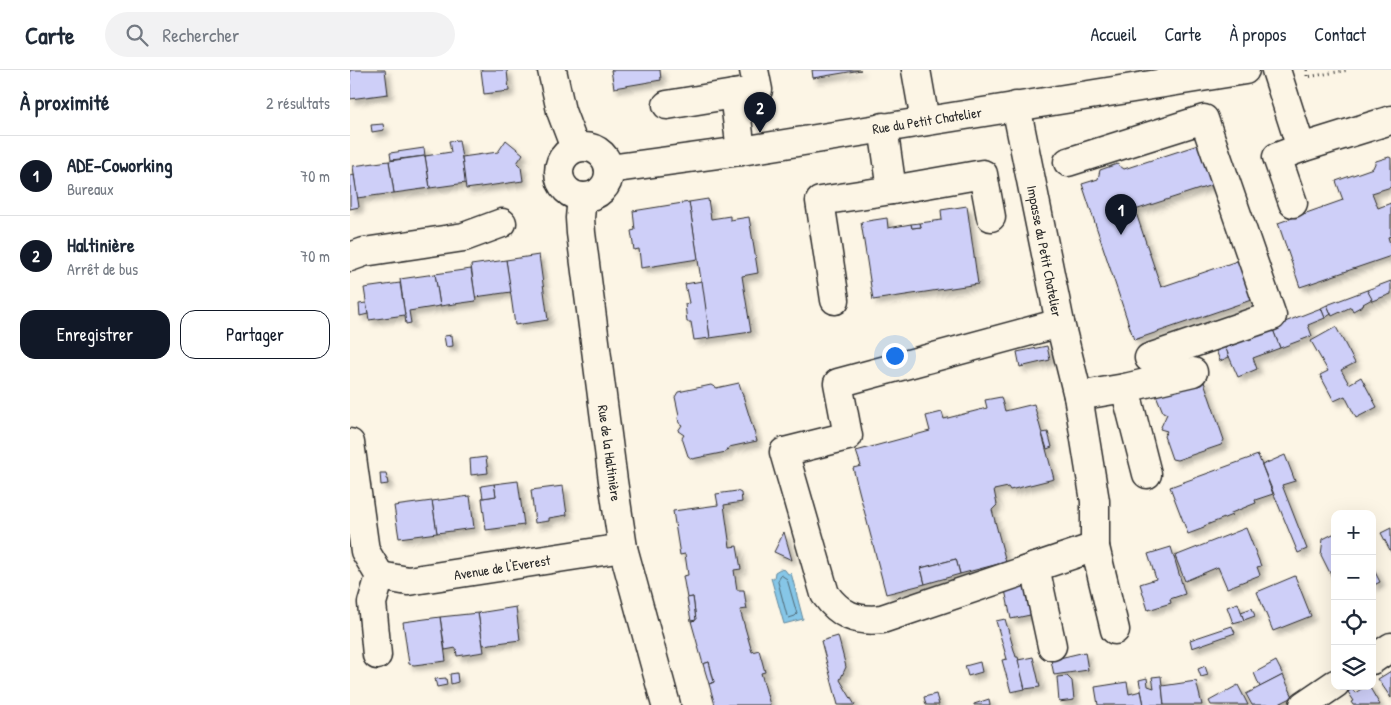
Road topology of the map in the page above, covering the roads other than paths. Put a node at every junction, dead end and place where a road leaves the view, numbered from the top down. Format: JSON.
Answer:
{"nodes":[{"id":1,"x":552,"y":70,"type":"edge"},
{"id":2,"x":754,"y":70,"type":"edge"},
{"id":3,"x":916,"y":70,"type":"edge"},
{"id":4,"x":1276,"y":70,"type":"edge"},
{"id":5,"x":1229,"y":71,"type":"edge"},
{"id":6,"x":1192,"y":78,"type":"junction"},
{"id":7,"x":734,"y":94,"type":"junction"},
{"id":8,"x":667,"y":105,"type":"dead end"},
{"id":9,"x":1016,"y":106,"type":"junction"},
{"id":10,"x":1204,"y":118,"type":"junction"},
{"id":11,"x":1391,"y":120,"type":"edge"},
{"id":12,"x":925,"y":121,"type":"junction"},
{"id":13,"x":882,"y":127,"type":"junction"},
{"id":14,"x":575,"y":148,"type":"junction"},
{"id":15,"x":1301,"y":148,"type":"junction"},
{"id":16,"x":741,"y":150,"type":"junction"},
{"id":17,"x":1068,"y":162,"type":"dead end"},
{"id":18,"x":609,"y":169,"type":"junction"},
{"id":19,"x":892,"y":190,"type":"junction"},
{"id":20,"x":582,"y":197,"type":"junction"},
{"id":21,"x":1293,"y":203,"type":"dead end"},
{"id":22,"x":992,"y":217,"type":"dead end"},
{"id":23,"x":502,"y":223,"type":"dead end"},
{"id":24,"x":350,"y":257,"type":"edge"},
{"id":25,"x":835,"y":300,"type":"dead end"},
{"id":26,"x":1060,"y":323,"type":"junction"},
{"id":27,"x":1149,"y":358,"type":"dead end"},
{"id":28,"x":1193,"y":372,"type":"dead end"},
{"id":29,"x":1125,"y":388,"type":"junction"},
{"id":30,"x":1078,"y":396,"type":"junction"},
{"id":31,"x":350,"y":443,"type":"edge"},
{"id":32,"x":1147,"y":474,"type":"dead end"},
{"id":33,"x":1094,"y":547,"type":"junction"},
{"id":34,"x":623,"y":548,"type":"junction"},
{"id":35,"x":1034,"y":567,"type":"junction"},
{"id":36,"x":380,"y":576,"type":"junction"},
{"id":37,"x":1115,"y":630,"type":"dead end"},
{"id":38,"x":1052,"y":646,"type":"dead end"},
{"id":39,"x":1391,"y":647,"type":"edge"},
{"id":40,"x":378,"y":655,"type":"dead end"},
{"id":41,"x":1376,"y":657,"type":"edge"},
{"id":42,"x":1331,"y":687,"type":"edge"},
{"id":43,"x":666,"y":705,"type":"edge"},
{"id":44,"x":1304,"y":705,"type":"edge"}],
"edges":[{"from":1,"to":14,"type":"street"},
{"from":2,"to":7,"type":"street"},
{"from":3,"to":12,"type":"street"},
{"from":4,"to":15,"type":"street"},
{"from":5,"to":6,"type":"street","name":"Rue du Petit Chatelier"},
{"from":6,"to":9,"type":"street","name":"Rue du Petit Chatelier"},
{"from":6,"to":10,"type":"street"},
{"from":7,"to":8,"type":"street"},
{"from":7,"to":16,"type":"street"},
{"from":9,"to":12,"type":"street","name":"Rue du Petit Chatelier"},
{"from":9,"to":26,"type":"street","name":"Impasse du Petit Chatelier"},
{"from":10,"to":17,"type":"street"},
{"from":10,"to":27,"type":"street"},
{"from":11,"to":15,"type":"street"},
{"from":12,"to":13,"type":"street","name":"Rue du Petit Chatelier"},
{"from":13,"to":16,"type":"street","name":"Rue du Petit Chatelier"},
{"from":13,"to":19,"type":"street"},
{"from":14,"to":18,"type":"street"},
{"from":14,"to":20,"type":"street"},
{"from":15,"to":21,"type":"street"},
{"from":16,"to":18,"type":"street","name":"Rue du Petit Chatelier"},
{"from":18,"to":20,"type":"street"},
{"from":19,"to":22,"type":"street"},
{"from":19,"to":25,"type":"street"},
{"from":20,"to":34,"type":"street","name":"Rue de la Haltinière"},
{"from":23,"to":24,"type":"street"},
{"from":26,"to":30,"type":"street","name":"Impasse du Petit Chatelier"},
{"from":26,"to":35,"type":"street"},
{"from":28,"to":29,"type":"street"},
{"from":29,"to":30,"type":"street"},
{"from":29,"to":32,"type":"street"},
{"from":30,"to":33,"type":"street","name":"Impasse du Petit Chatelier"},
{"from":31,"to":36,"type":"street"},
{"from":33,"to":35,"type":"street"},
{"from":33,"to":37,"type":"street","name":"Impasse du Petit Chatelier"},
{"from":34,"to":36,"type":"street","name":"Avenue de l'Everest"},
{"from":34,"to":43,"type":"street","name":"Rue de la Haltinière"},
{"from":35,"to":38,"type":"street"},
{"from":36,"to":40,"type":"street"},
{"from":39,"to":41,"type":"street"},
{"from":42,"to":44,"type":"street"}]}
